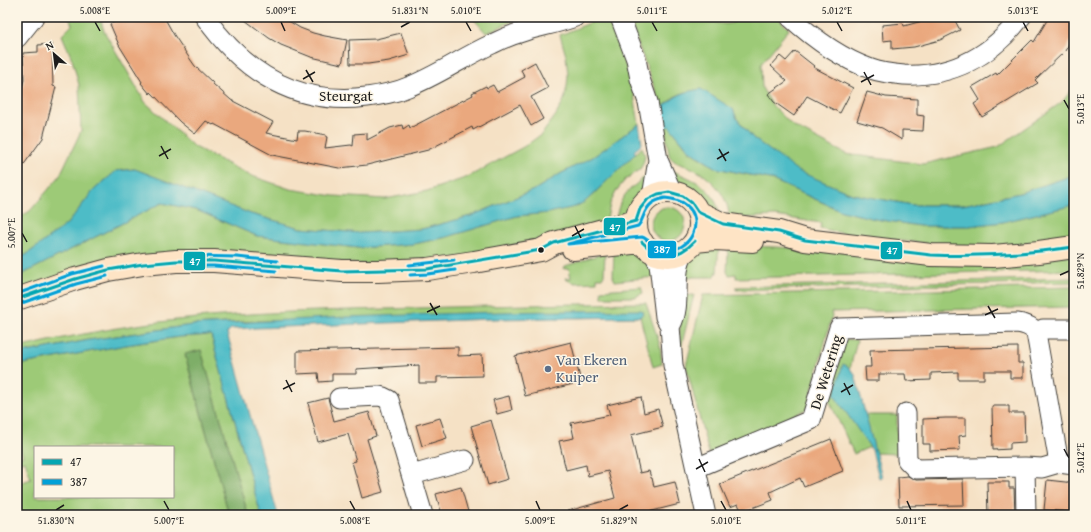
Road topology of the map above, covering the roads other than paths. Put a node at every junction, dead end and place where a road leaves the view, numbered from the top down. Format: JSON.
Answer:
{"nodes":[{"id":1,"x":34,"y":17,"type":"edge"},
{"id":2,"x":205,"y":17,"type":"edge"},
{"id":3,"x":575,"y":17,"type":"edge"},
{"id":4,"x":620,"y":17,"type":"edge"},
{"id":5,"x":790,"y":17,"type":"edge"},
{"id":6,"x":1021,"y":17,"type":"edge"},
{"id":7,"x":521,"y":24,"type":"edge"},
{"id":8,"x":17,"y":38,"type":"edge"},
{"id":9,"x":662,"y":195,"type":"junction"},
{"id":10,"x":698,"y":212,"type":"junction"},
{"id":11,"x":636,"y":221,"type":"junction"},
{"id":12,"x":805,"y":240,"type":"junction"},
{"id":13,"x":648,"y":247,"type":"junction"},
{"id":14,"x":689,"y":247,"type":"junction"},
{"id":15,"x":1074,"y":247,"type":"edge"},
{"id":16,"x":541,"y":250,"type":"junction"},
{"id":17,"x":17,"y":299,"type":"edge"},
{"id":18,"x":670,"y":326,"type":"junction"},
{"id":19,"x":1074,"y":329,"type":"edge"},
{"id":20,"x":1036,"y":333,"type":"junction"},
{"id":21,"x":339,"y":398,"type":"dead end"},
{"id":22,"x":906,"y":413,"type":"dead end"},
{"id":23,"x":465,"y":460,"type":"dead end"},
{"id":24,"x":1066,"y":464,"type":"edge"},
{"id":25,"x":1025,"y":467,"type":"junction"},
{"id":26,"x":696,"y":468,"type":"junction"},
{"id":27,"x":412,"y":475,"type":"junction"},
{"id":28,"x":424,"y":515,"type":"edge"},
{"id":29,"x":706,"y":515,"type":"edge"},
{"id":30,"x":1026,"y":515,"type":"edge"}],
"edges":[{"from":1,"to":8,"type":"street"},
{"from":2,"to":7,"type":"street","name":"Steurgat"},
{"from":3,"to":7,"type":"street","name":"Steurgat"},
{"from":4,"to":9,"type":"street"},
{"from":5,"to":6,"type":"street"},
{"from":9,"to":10,"type":"main road"},
{"from":9,"to":11,"type":"main road"},
{"from":10,"to":12,"type":"main road"},
{"from":10,"to":14,"type":"main road"},
{"from":11,"to":13,"type":"main road"},
{"from":11,"to":16,"type":"main road"},
{"from":12,"to":14,"type":"main road"},
{"from":12,"to":15,"type":"main road"},
{"from":13,"to":14,"type":"main road"},
{"from":13,"to":16,"type":"main road"},
{"from":13,"to":18,"type":"street"},
{"from":14,"to":18,"type":"street"},
{"from":16,"to":17,"type":"main road"},
{"from":18,"to":26,"type":"street"},
{"from":19,"to":20,"type":"street"},
{"from":20,"to":24,"type":"street"},
{"from":20,"to":26,"type":"street","name":"De Wetering"},
{"from":21,"to":27,"type":"street"},
{"from":22,"to":25,"type":"street"},
{"from":23,"to":27,"type":"street"},
{"from":24,"to":25,"type":"street"},
{"from":25,"to":30,"type":"street"},
{"from":26,"to":29,"type":"street"},
{"from":27,"to":28,"type":"street"}]}
